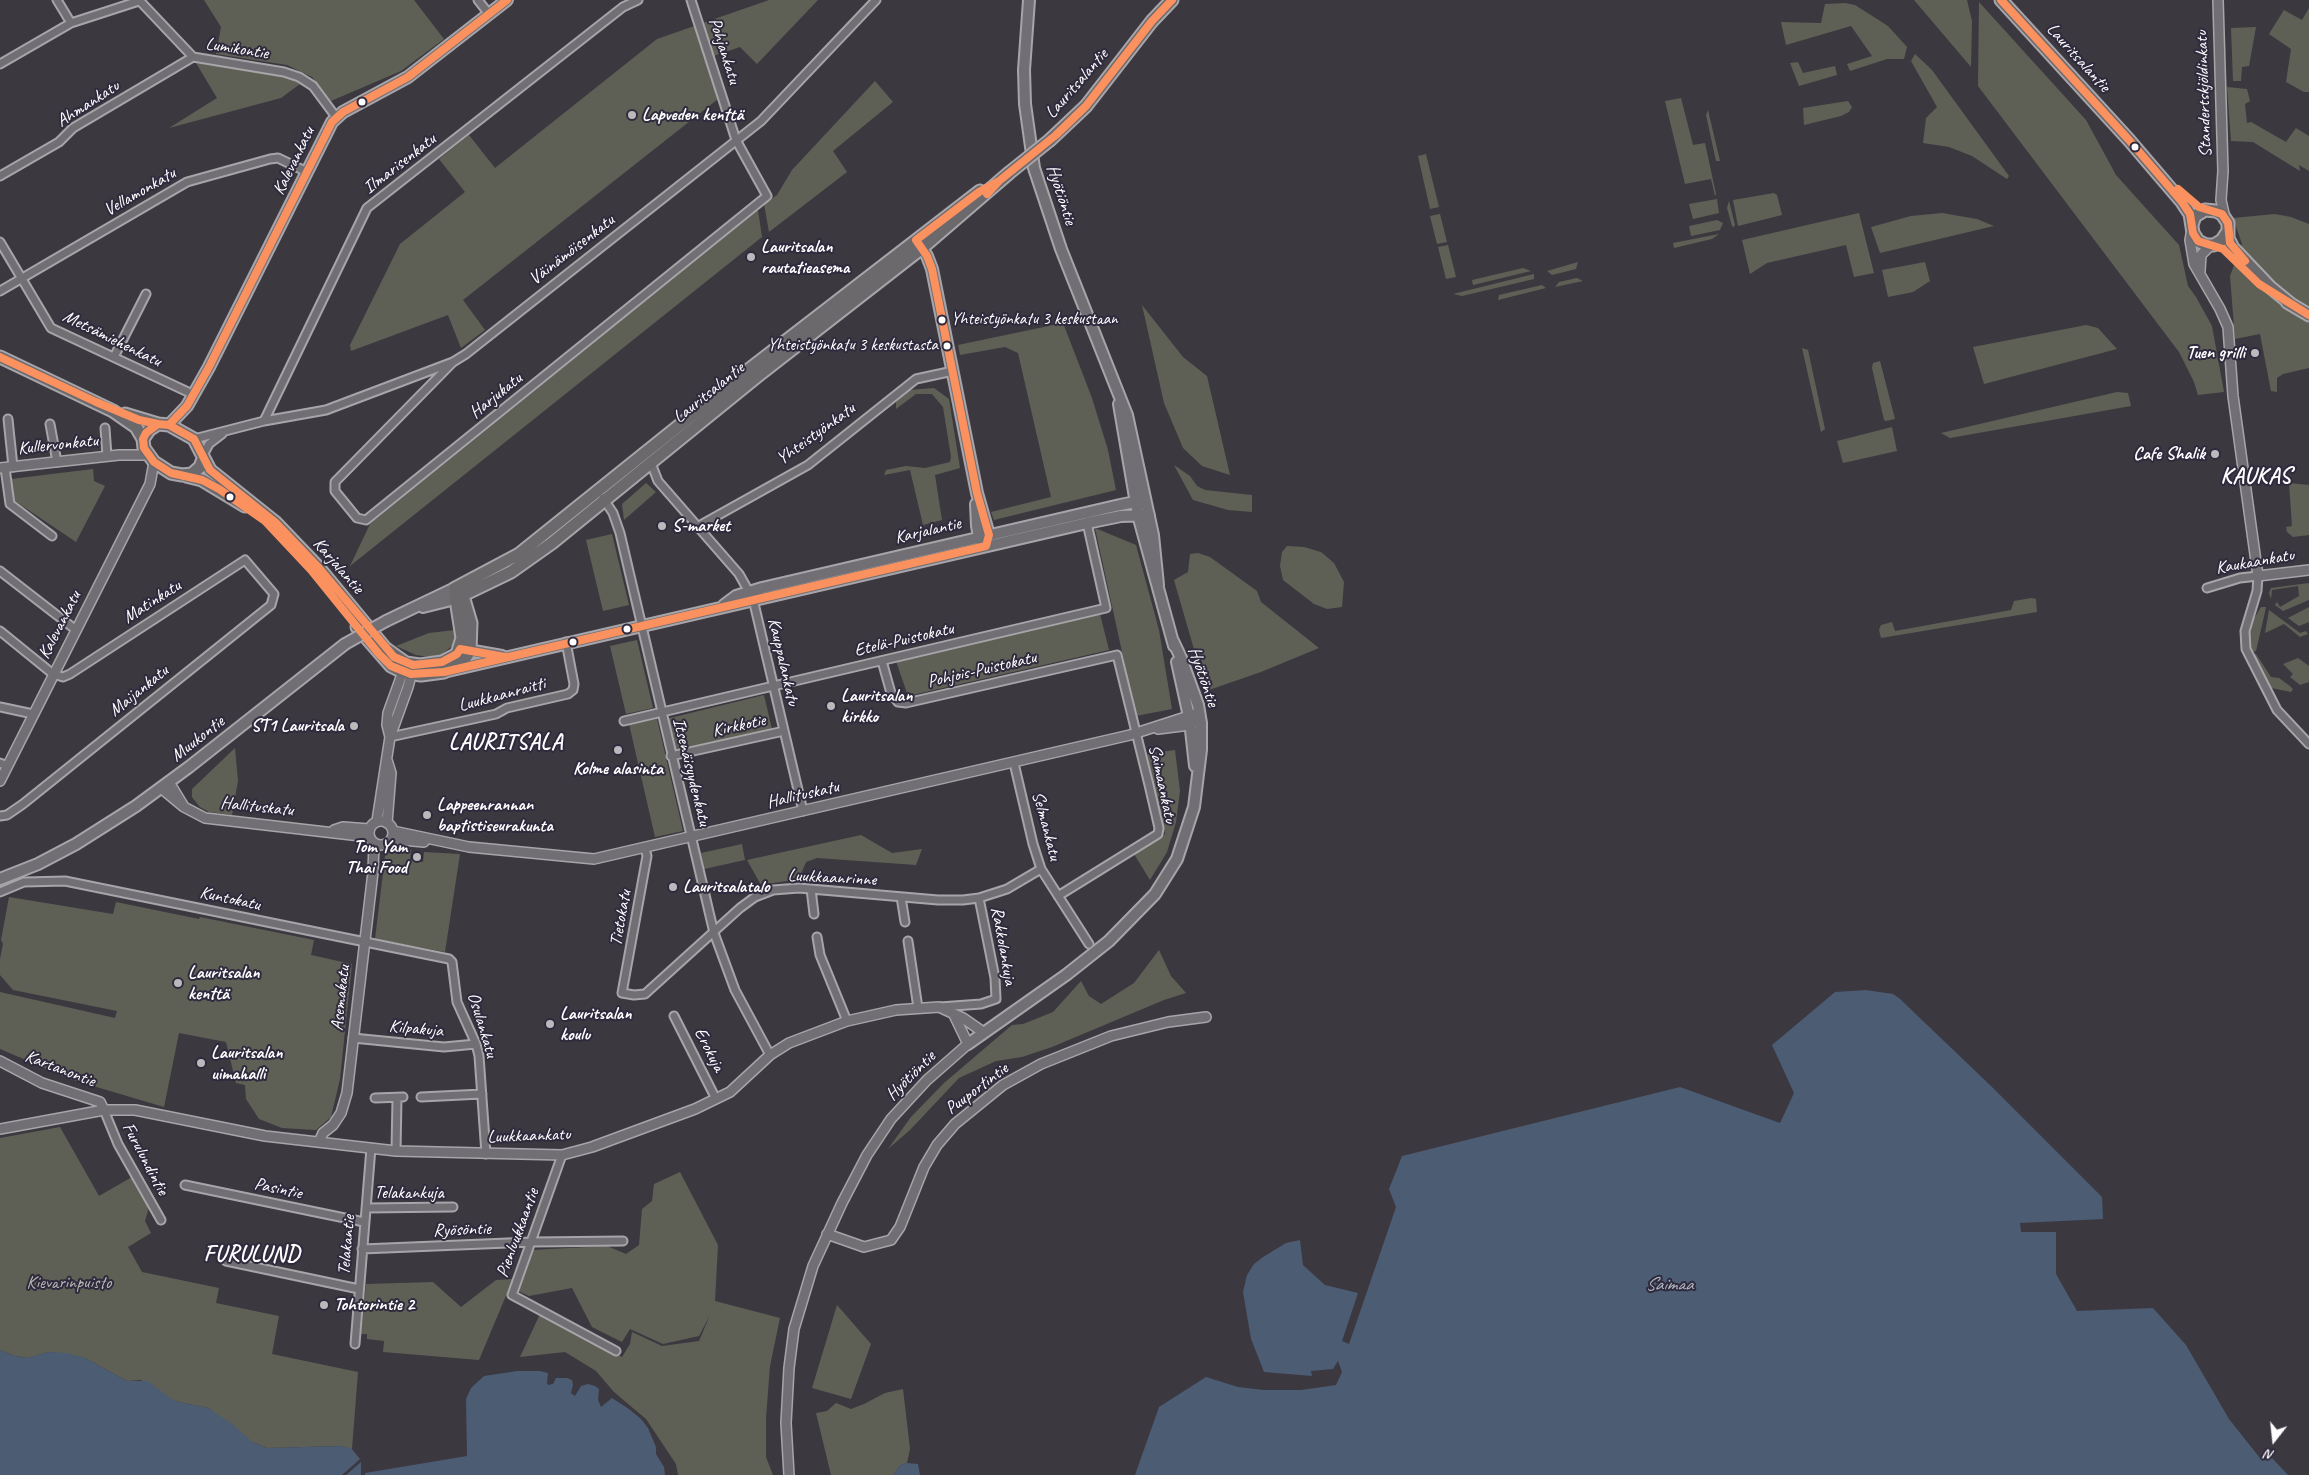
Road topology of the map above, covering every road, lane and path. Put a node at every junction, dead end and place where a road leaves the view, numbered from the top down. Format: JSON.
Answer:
{"nodes":[{"id":1,"x":58,"y":0,"type":"edge"},
{"id":2,"x":139,"y":0,"type":"edge"},
{"id":3,"x":478,"y":0,"type":"edge"},
{"id":4,"x":507,"y":0,"type":"edge"},
{"id":5,"x":638,"y":0,"type":"edge"},
{"id":6,"x":691,"y":0,"type":"edge"},
{"id":7,"x":876,"y":0,"type":"edge"},
{"id":8,"x":1029,"y":0,"type":"edge"},
{"id":9,"x":1172,"y":0,"type":"edge"},
{"id":10,"x":2001,"y":0,"type":"edge"},
{"id":11,"x":2218,"y":0,"type":"edge"},
{"id":12,"x":489,"y":14,"type":"junction"},
{"id":13,"x":71,"y":23,"type":"junction"},
{"id":14,"x":193,"y":57,"type":"junction"},
{"id":15,"x":0,"y":64,"type":"edge"},
{"id":16,"x":336,"y":117,"type":"junction"},
{"id":17,"x":736,"y":140,"type":"junction"},
{"id":18,"x":2130,"y":140,"type":"junction"},
{"id":19,"x":307,"y":172,"type":"junction"},
{"id":20,"x":0,"y":176,"type":"edge"},
{"id":21,"x":2221,"y":188,"type":"junction"},
{"id":22,"x":2206,"y":210,"type":"junction"},
{"id":23,"x":2226,"y":218,"type":"junction"},
{"id":24,"x":2192,"y":227,"type":"junction"},
{"id":25,"x":2228,"y":231,"type":"junction"},
{"id":26,"x":0,"y":242,"type":"edge"},
{"id":27,"x":919,"y":244,"type":"junction"},
{"id":28,"x":2213,"y":245,"type":"junction"},
{"id":29,"x":2201,"y":276,"type":"junction"},
{"id":30,"x":21,"y":279,"type":"junction"},
{"id":31,"x":0,"y":291,"type":"edge"},
{"id":32,"x":146,"y":294,"type":"dead end"},
{"id":33,"x":2292,"y":305,"type":"junction"},
{"id":34,"x":2309,"y":315,"type":"edge"},
{"id":35,"x":0,"y":357,"type":"edge"},
{"id":36,"x":114,"y":357,"type":"junction"},
{"id":37,"x":453,"y":362,"type":"junction"},
{"id":38,"x":953,"y":371,"type":"junction"},
{"id":39,"x":96,"y":402,"type":"junction"},
{"id":40,"x":190,"y":402,"type":"junction"},
{"id":41,"x":8,"y":419,"type":"dead end"},
{"id":42,"x":264,"y":421,"type":"junction"},
{"id":43,"x":50,"y":424,"type":"dead end"},
{"id":44,"x":164,"y":425,"type":"junction"},
{"id":45,"x":105,"y":428,"type":"dead end"},
{"id":46,"x":231,"y":429,"type":"junction"},
{"id":47,"x":190,"y":436,"type":"junction"},
{"id":48,"x":143,"y":441,"type":"junction"},
{"id":49,"x":119,"y":455,"type":"junction"},
{"id":50,"x":107,"y":456,"type":"junction"},
{"id":51,"x":203,"y":457,"type":"junction"},
{"id":52,"x":151,"y":459,"type":"junction"},
{"id":53,"x":57,"y":462,"type":"junction"},
{"id":54,"x":651,"y":463,"type":"junction"},
{"id":55,"x":6,"y":468,"type":"edge"},
{"id":56,"x":177,"y":474,"type":"junction"},
{"id":57,"x":150,"y":484,"type":"junction"},
{"id":58,"x":601,"y":496,"type":"junction"},
{"id":59,"x":1140,"y":503,"type":"junction"},
{"id":60,"x":1138,"y":515,"type":"junction"},
{"id":61,"x":1149,"y":515,"type":"junction"},
{"id":62,"x":1087,"y":523,"type":"junction"},
{"id":63,"x":697,"y":527,"type":"junction"},
{"id":64,"x":52,"y":536,"type":"dead end"},
{"id":65,"x":984,"y":536,"type":"junction"},
{"id":66,"x":986,"y":546,"type":"junction"},
{"id":67,"x":2309,"y":570,"type":"edge"},
{"id":68,"x":0,"y":571,"type":"edge"},
{"id":69,"x":2258,"y":576,"type":"junction"},
{"id":70,"x":262,"y":579,"type":"joint"},
{"id":71,"x":1158,"y":585,"type":"junction"},
{"id":72,"x":2207,"y":588,"type":"dead end"},
{"id":73,"x":458,"y":594,"type":"junction"},
{"id":74,"x":751,"y":595,"type":"junction"},
{"id":75,"x":642,"y":626,"type":"junction"},
{"id":76,"x":76,"y":630,"type":"junction"},
{"id":77,"x":0,"y":631,"type":"edge"},
{"id":78,"x":1173,"y":641,"type":"junction"},
{"id":79,"x":566,"y":642,"type":"junction"},
{"id":80,"x":463,"y":652,"type":"junction"},
{"id":81,"x":1117,"y":655,"type":"joint"},
{"id":82,"x":505,"y":656,"type":"junction"},
{"id":83,"x":882,"y":661,"type":"junction"},
{"id":84,"x":485,"y":662,"type":"junction"},
{"id":85,"x":409,"y":669,"type":"junction"},
{"id":86,"x":444,"y":672,"type":"junction"},
{"id":87,"x":53,"y":674,"type":"junction"},
{"id":88,"x":774,"y":685,"type":"junction"},
{"id":89,"x":0,"y":707,"type":"edge"},
{"id":90,"x":660,"y":711,"type":"junction"},
{"id":91,"x":1200,"y":713,"type":"junction"},
{"id":92,"x":33,"y":714,"type":"junction"},
{"id":93,"x":624,"y":721,"type":"dead end"},
{"id":94,"x":1189,"y":721,"type":"junction"},
{"id":95,"x":784,"y":731,"type":"junction"},
{"id":96,"x":1136,"y":734,"type":"junction"},
{"id":97,"x":390,"y":737,"type":"junction"},
{"id":98,"x":2309,"y":744,"type":"edge"},
{"id":99,"x":671,"y":756,"type":"junction"},
{"id":100,"x":387,"y":760,"type":"junction"},
{"id":101,"x":1014,"y":763,"type":"junction"},
{"id":102,"x":4,"y":765,"type":"edge"},
{"id":103,"x":0,"y":781,"type":"edge"},
{"id":104,"x":1197,"y":784,"type":"junction"},
{"id":105,"x":165,"y":785,"type":"junction"},
{"id":106,"x":803,"y":811,"type":"junction"},
{"id":107,"x":0,"y":816,"type":"edge"},
{"id":108,"x":377,"y":822,"type":"junction"},
{"id":109,"x":387,"y":823,"type":"junction"},
{"id":110,"x":392,"y":835,"type":"junction"},
{"id":111,"x":691,"y":837,"type":"junction"},
{"id":112,"x":373,"y":839,"type":"junction"},
{"id":113,"x":645,"y":848,"type":"junction"},
{"id":114,"x":1041,"y":869,"type":"junction"},
{"id":115,"x":0,"y":879,"type":"edge"},
{"id":116,"x":812,"y":890,"type":"junction"},
{"id":117,"x":0,"y":892,"type":"edge"},
{"id":118,"x":1058,"y":896,"type":"junction"},
{"id":119,"x":901,"y":897,"type":"junction"},
{"id":120,"x":979,"y":898,"type":"junction"},
{"id":121,"x":814,"y":914,"type":"dead end"},
{"id":122,"x":904,"y":922,"type":"dead end"},
{"id":123,"x":714,"y":933,"type":"junction"},
{"id":124,"x":817,"y":937,"type":"dead end"},
{"id":125,"x":908,"y":941,"type":"dead end"},
{"id":126,"x":364,"y":942,"type":"junction"},
{"id":127,"x":1089,"y":944,"type":"dead end"},
{"id":128,"x":452,"y":964,"type":"joint"},
{"id":129,"x":622,"y":993,"type":"joint"},
{"id":130,"x":939,"y":1007,"type":"junction"},
{"id":131,"x":918,"y":1008,"type":"junction"},
{"id":132,"x":952,"y":1012,"type":"junction"},
{"id":133,"x":674,"y":1016,"type":"dead end"},
{"id":134,"x":1206,"y":1017,"type":"dead end"},
{"id":135,"x":847,"y":1021,"type":"junction"},
{"id":136,"x":983,"y":1032,"type":"junction"},
{"id":137,"x":353,"y":1038,"type":"junction"},
{"id":138,"x":476,"y":1044,"type":"junction"},
{"id":139,"x":968,"y":1044,"type":"junction"},
{"id":140,"x":770,"y":1055,"type":"junction"},
{"id":141,"x":0,"y":1061,"type":"edge"},
{"id":142,"x":482,"y":1094,"type":"junction"},
{"id":143,"x":421,"y":1097,"type":"dead end"},
{"id":144,"x":375,"y":1098,"type":"dead end"},
{"id":145,"x":716,"y":1099,"type":"junction"},
{"id":146,"x":104,"y":1110,"type":"junction"},
{"id":147,"x":333,"y":1126,"type":"junction"},
{"id":148,"x":0,"y":1129,"type":"edge"},
{"id":149,"x":319,"y":1142,"type":"junction"},
{"id":150,"x":330,"y":1143,"type":"junction"},
{"id":151,"x":371,"y":1148,"type":"junction"},
{"id":152,"x":396,"y":1151,"type":"junction"},
{"id":153,"x":486,"y":1154,"type":"junction"},
{"id":154,"x":562,"y":1154,"type":"junction"},
{"id":155,"x":185,"y":1185,"type":"dead end"},
{"id":156,"x":366,"y":1208,"type":"junction"},
{"id":157,"x":453,"y":1208,"type":"dead end"},
{"id":158,"x":162,"y":1220,"type":"dead end"},
{"id":159,"x":364,"y":1222,"type":"junction"},
{"id":160,"x":828,"y":1234,"type":"junction"},
{"id":161,"x":623,"y":1241,"type":"dead end"},
{"id":162,"x":532,"y":1242,"type":"junction"},
{"id":163,"x":362,"y":1249,"type":"junction"},
{"id":164,"x":226,"y":1261,"type":"dead end"},
{"id":165,"x":359,"y":1289,"type":"junction"},
{"id":166,"x":355,"y":1344,"type":"dead end"},
{"id":167,"x":616,"y":1351,"type":"dead end"},
{"id":168,"x":789,"y":1475,"type":"edge"}],
"edges":[{"from":1,"to":13,"type":"street"},
{"from":2,"to":13,"type":"street"},
{"from":2,"to":14,"type":"street","name":"Lumikontie"},
{"from":3,"to":12,"type":"street"},
{"from":4,"to":12,"type":"main road","name":"Kalevankatu"},
{"from":5,"to":42,"type":"street","name":"Ilmarisenkatu"},
{"from":6,"to":17,"type":"street","name":"Pohjankatu"},
{"from":7,"to":17,"type":"street","name":"Väinämöisenkatu"},
{"from":8,"to":59,"type":"main road","name":"Hyötiöntie"},
{"from":9,"to":27,"type":"main road","name":"Lauritsalantie","bridge":true},
{"from":10,"to":18,"type":"main road","name":"Lauritsalantie"},
{"from":11,"to":21,"type":"street","name":"Standertskjöldinkatu"},
{"from":12,"to":16,"type":"main road","name":"Kalevankatu"},
{"from":13,"to":15,"type":"street"},
{"from":14,"to":16,"type":"street","name":"Lumikontie"},
{"from":14,"to":20,"type":"street","name":"Ahmankatu"},
{"from":16,"to":19,"type":"main road","name":"Kalevankatu"},
{"from":17,"to":37,"type":"street","name":"Väinämöisenkatu"},
{"from":17,"to":37,"type":"street","name":"Harjukatu"},
{"from":18,"to":22,"type":"main road","name":"Lauritsalantie"},
{"from":18,"to":24,"type":"main road","name":"Lauritsalantie"},
{"from":19,"to":30,"type":"street","name":"Vellamonkatu"},
{"from":19,"to":40,"type":"main road","name":"Kalevankatu"},
{"from":21,"to":22,"type":"street","name":"Standertskjöldinkatu"},
{"from":21,"to":23,"type":"street","name":"Standertskjöldinkatu"},
{"from":22,"to":23,"type":"main road"},
{"from":22,"to":24,"type":"main road"},
{"from":23,"to":25,"type":"main road"},
{"from":24,"to":28,"type":"main road"},
{"from":24,"to":29,"type":"street"},
{"from":25,"to":28,"type":"main road"},
{"from":25,"to":33,"type":"main road"},
{"from":26,"to":30,"type":"street","name":"Metsämiehenkatu"},
{"from":27,"to":38,"type":"main road"},
{"from":27,"to":54,"type":"main road","name":"Lauritsalantie"},
{"from":27,"to":58,"type":"main road","name":"Lauritsalantie"},
{"from":28,"to":29,"type":"street"},
{"from":28,"to":33,"type":"main road"},
{"from":29,"to":69,"type":"street"},
{"from":30,"to":31,"type":"street","name":"Vellamonkatu"},
{"from":30,"to":36,"type":"street","name":"Metsämiehenkatu"},
{"from":32,"to":36,"type":"street"},
{"from":33,"to":34,"type":"main road"},
{"from":35,"to":39,"type":"main road"},
{"from":36,"to":40,"type":"street","name":"Metsämiehenkatu"},
{"from":37,"to":42,"type":"street","name":"Väinämöisenkatu"},
{"from":38,"to":63,"type":"street","name":"Yhteistyönkatu"},
{"from":38,"to":65,"type":"main road"},
{"from":39,"to":44,"type":"main road"},
{"from":39,"to":48,"type":"main road"},
{"from":40,"to":44,"type":"main road","name":"Kalevankatu"},
{"from":40,"to":47,"type":"main road","name":"Kalevankatu"},
{"from":41,"to":55,"type":"street"},
{"from":42,"to":46,"type":"street","name":"Väinämöisenkatu"},
{"from":43,"to":53,"type":"street"},
{"from":44,"to":47,"type":"main road"},
{"from":44,"to":48,"type":"main road"},
{"from":45,"to":50,"type":"street"},
{"from":46,"to":47,"type":"street","name":"Väinämöisenkatu"},
{"from":46,"to":51,"type":"street","name":"Väinämöisenkatu"},
{"from":47,"to":51,"type":"main road"},
{"from":48,"to":49,"type":"street","name":"Kullervonkatu"},
{"from":48,"to":52,"type":"main road"},
{"from":49,"to":50,"type":"street","name":"Kullervonkatu"},
{"from":49,"to":52,"type":"street","name":"Kullervonkatu"},
{"from":50,"to":53,"type":"street","name":"Kullervonkatu"},
{"from":51,"to":56,"type":"main road"},
{"from":51,"to":85,"type":"main road","name":"Karjalantie"},
{"from":52,"to":56,"type":"main road"},
{"from":52,"to":57,"type":"street","name":"Kalevankatu"},
{"from":53,"to":55,"type":"street","name":"Kullervonkatu"},
{"from":54,"to":58,"type":"main road","name":"Lauritsalantie"},
{"from":54,"to":63,"type":"street","name":"Kauppalankatu"},
{"from":55,"to":64,"type":"street"},
{"from":56,"to":57,"type":"street"},
{"from":56,"to":85,"type":"main road","name":"Karjalantie"},
{"from":57,"to":76,"type":"street","name":"Kalevankatu"},
{"from":58,"to":73,"type":"main road","name":"Lauritsalantie"},
{"from":58,"to":75,"type":"street","name":"Itsenäisyydenkatu"},
{"from":59,"to":60,"type":"main road","name":"Hyötiöntie"},
{"from":59,"to":61,"type":"main road","name":"Hyötiöntie"},
{"from":59,"to":65,"type":"main road","name":"Karjalantie"},
{"from":60,"to":61,"type":"main road","name":"Karjalantie"},
{"from":60,"to":62,"type":"main road","name":"Karjalantie"},
{"from":60,"to":71,"type":"main road","name":"Hyötiöntie"},
{"from":61,"to":71,"type":"main road","name":"Hyötiöntie"},
{"from":62,"to":66,"type":"main road","name":"Karjalantie"},
{"from":62,"to":83,"type":"street","name":"Etelä-Puistokatu"},
{"from":63,"to":74,"type":"street","name":"Kauppalankatu"},
{"from":65,"to":66,"type":"main road"},
{"from":65,"to":74,"type":"main road","name":"Karjalantie"},
{"from":66,"to":74,"type":"main road","name":"Karjalantie"},
{"from":67,"to":69,"type":"street","name":"Kaukaankatu"},
{"from":68,"to":76,"type":"street"},
{"from":69,"to":72,"type":"street","name":"Kaukaankatu"},
{"from":69,"to":98,"type":"street"},
{"from":70,"to":87,"type":"street","name":"Matinkatu"},
{"from":70,"to":107,"type":"street","name":"Maijankatu"},
{"from":71,"to":78,"type":"main road","name":"Hyötiöntie"},
{"from":73,"to":80,"type":"main road"},
{"from":73,"to":105,"type":"main road","name":"Muukontie","bridge":true},
{"from":74,"to":75,"type":"main road","name":"Karjalantie"},
{"from":74,"to":88,"type":"street","name":"Kauppalankatu"},
{"from":75,"to":79,"type":"main road","name":"Karjalantie"},
{"from":75,"to":90,"type":"street","name":"Itsenäisyydenkatu"},
{"from":76,"to":87,"type":"street","name":"Kalevankatu"},
{"from":77,"to":87,"type":"street"},
{"from":78,"to":91,"type":"main road","name":"Hyötiöntie"},
{"from":78,"to":94,"type":"main road","name":"Hyötiöntie"},
{"from":79,"to":82,"type":"main road","name":"Karjalantie"},
{"from":79,"to":97,"type":"street","name":"Luukkaanraitti"},
{"from":80,"to":82,"type":"main road","name":"Karjalantie"},
{"from":80,"to":84,"type":"main road"},
{"from":80,"to":85,"type":"main road"},
{"from":80,"to":86,"type":"main road","name":"Karjalantie"},
{"from":81,"to":83,"type":"street","name":"Pohjois-Puistokatu"},
{"from":81,"to":96,"type":"street","name":"Saimaankatu"},
{"from":82,"to":84,"type":"main road","name":"Karjalantie"},
{"from":83,"to":88,"type":"street","name":"Etelä-Puistokatu"},
{"from":84,"to":86,"type":"main road","name":"Karjalantie"},
{"from":85,"to":86,"type":"main road","name":"Karjalantie"},
{"from":85,"to":97,"type":"street"},
{"from":87,"to":92,"type":"street","name":"Kalevankatu"},
{"from":88,"to":90,"type":"street","name":"Etelä-Puistokatu"},
{"from":88,"to":95,"type":"street","name":"Kauppalankatu"},
{"from":89,"to":92,"type":"street"},
{"from":90,"to":93,"type":"street","name":"Etelä-Puistokatu"},
{"from":90,"to":99,"type":"street","name":"Itsenäisyydenkatu"},
{"from":91,"to":94,"type":"street","name":"Hallituskatu"},
{"from":91,"to":104,"type":"main road","name":"Hyötiöntie"},
{"from":92,"to":102,"type":"street","name":"Kalevankatu"},
{"from":94,"to":96,"type":"street","name":"Hallituskatu"},
{"from":94,"to":104,"type":"main road","name":"Hyötiöntie"},
{"from":95,"to":99,"type":"street","name":"Kirkkotie"},
{"from":95,"to":106,"type":"street","name":"Kauppalankatu"},
{"from":96,"to":101,"type":"street","name":"Hallituskatu"},
{"from":96,"to":118,"type":"street","name":"Saimaankatu"},
{"from":97,"to":100,"type":"street"},
{"from":99,"to":111,"type":"street","name":"Itsenäisyydenkatu"},
{"from":100,"to":108,"type":"street"},
{"from":100,"to":109,"type":"street"},
{"from":101,"to":106,"type":"street","name":"Hallituskatu"},
{"from":101,"to":114,"type":"street","name":"Selmankatu"},
{"from":102,"to":103,"type":"street","name":"Kalevankatu"},
{"from":104,"to":136,"type":"main road","name":"Hyötiöntie"},
{"from":105,"to":112,"type":"street","name":"Hallituskatu"},
{"from":105,"to":115,"type":"main road","name":"Muukontie"},
{"from":106,"to":111,"type":"street","name":"Hallituskatu"},
{"from":108,"to":109,"type":"street"},
{"from":108,"to":112,"type":"street"},
{"from":109,"to":110,"type":"street"},
{"from":110,"to":112,"type":"street"},
{"from":110,"to":113,"type":"street","name":"Hallituskatu"},
{"from":111,"to":113,"type":"street","name":"Hallituskatu"},
{"from":111,"to":123,"type":"street","name":"Itsenäisyydenkatu"},
{"from":112,"to":126,"type":"street","name":"Asemakatu"},
{"from":113,"to":129,"type":"street","name":"Tietokatu"},
{"from":114,"to":118,"type":"street","name":"Selmankatu"},
{"from":114,"to":120,"type":"street","name":"Luukkaanrinne"},
{"from":116,"to":119,"type":"street","name":"Luukkaanrinne"},
{"from":116,"to":121,"type":"street"},
{"from":116,"to":123,"type":"street","name":"Luukkaanrinne"},
{"from":117,"to":126,"type":"street","name":"Kuntokatu"},
{"from":118,"to":127,"type":"street","name":"Selmankatu"},
{"from":119,"to":120,"type":"street","name":"Luukkaanrinne"},
{"from":119,"to":122,"type":"street"},
{"from":120,"to":130,"type":"street","name":"Rakkolankuja"},
{"from":123,"to":129,"type":"street","name":"Luukkaanrinne"},
{"from":123,"to":140,"type":"street","name":"Itsenäisyydenkatu"},
{"from":124,"to":135,"type":"street"},
{"from":125,"to":131,"type":"street"},
{"from":126,"to":128,"type":"street","name":"Kuntokatu"},
{"from":126,"to":137,"type":"street","name":"Asemakatu"},
{"from":128,"to":138,"type":"street","name":"Osulankatu"},
{"from":130,"to":131,"type":"street","name":"Luukkaankatu"},
{"from":130,"to":132,"type":"street","name":"Luukkaankatu"},
{"from":131,"to":135,"type":"street","name":"Luukkaankatu"},
{"from":132,"to":136,"type":"street","name":"Luukkaankatu"},
{"from":132,"to":139,"type":"street"},
{"from":133,"to":145,"type":"street","name":"Erokuja"},
{"from":134,"to":160,"type":"street","name":"Puuportintie"},
{"from":135,"to":140,"type":"street","name":"Luukkaankatu"},
{"from":136,"to":139,"type":"main road","name":"Hyötiöntie"},
{"from":137,"to":138,"type":"street","name":"Kilpakuja"},
{"from":137,"to":147,"type":"street","name":"Asemakatu"},
{"from":138,"to":142,"type":"street","name":"Osulankatu"},
{"from":139,"to":160,"type":"street","name":"Hyötiöntie"},
{"from":140,"to":145,"type":"street","name":"Luukkaankatu"},
{"from":141,"to":146,"type":"street","name":"Kartanontie"},
{"from":142,"to":143,"type":"street"},
{"from":142,"to":153,"type":"street","name":"Osulankatu"},
{"from":144,"to":152,"type":"street"},
{"from":145,"to":154,"type":"street","name":"Luukkaankatu"},
{"from":146,"to":148,"type":"street","name":"Luukkaankatu"},
{"from":146,"to":149,"type":"street","name":"Luukkaankatu"},
{"from":146,"to":158,"type":"street","name":"Furulundintie"},
{"from":147,"to":149,"type":"street","name":"Asemakatu"},
{"from":147,"to":150,"type":"street","name":"Asemakatu"},
{"from":149,"to":150,"type":"street","name":"Luukkaankatu"},
{"from":150,"to":151,"type":"street","name":"Luukkaankatu"},
{"from":151,"to":152,"type":"street","name":"Luukkaankatu"},
{"from":151,"to":156,"type":"street","name":"Telakantie"},
{"from":152,"to":153,"type":"street","name":"Luukkaankatu"},
{"from":153,"to":154,"type":"street","name":"Luukkaankatu"},
{"from":154,"to":162,"type":"street","name":"Pienluukkaantie"},
{"from":155,"to":159,"type":"street","name":"Pasintie"},
{"from":156,"to":157,"type":"street","name":"Telakankuja"},
{"from":156,"to":159,"type":"street","name":"Telakantie"},
{"from":159,"to":163,"type":"street","name":"Telakantie"},
{"from":160,"to":168,"type":"street","name":"Hyötiöntie"},
{"from":161,"to":162,"type":"street","name":"Ryösöntie"},
{"from":162,"to":163,"type":"street","name":"Ryösöntie"},
{"from":162,"to":167,"type":"street","name":"Pienluukkaantie"},
{"from":163,"to":165,"type":"street","name":"Telakantie"},
{"from":164,"to":165,"type":"street"},
{"from":165,"to":166,"type":"street","name":"Telakantie"}]}
